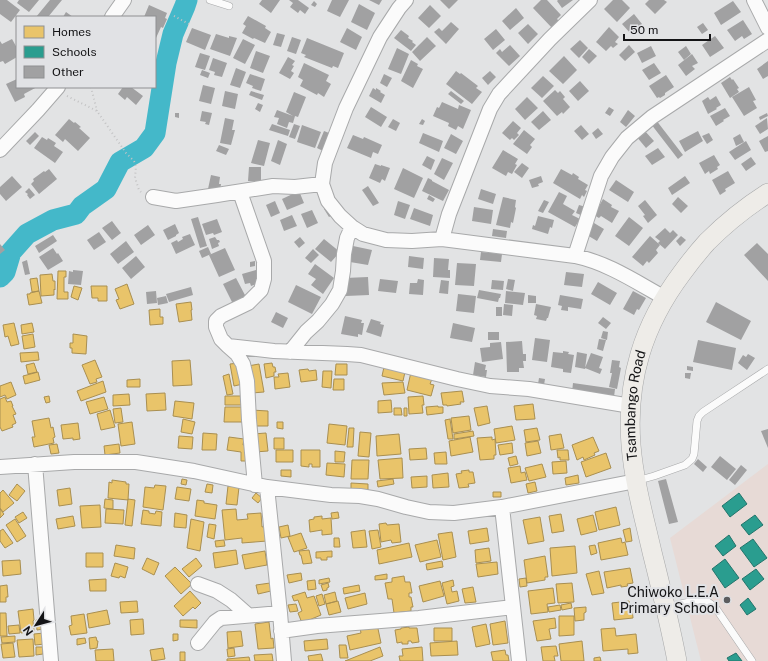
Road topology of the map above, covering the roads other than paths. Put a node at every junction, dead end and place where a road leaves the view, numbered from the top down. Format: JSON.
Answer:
{"nodes":[{"id":1,"x":124,"y":0,"type":"edge"},
{"id":2,"x":210,"y":0,"type":"edge"},
{"id":3,"x":406,"y":0,"type":"edge"},
{"id":4,"x":590,"y":0,"type":"edge"},
{"id":5,"x":754,"y":0,"type":"edge"},
{"id":6,"x":229,"y":6,"type":"dead end"},
{"id":7,"x":113,"y":16,"type":"edge"},
{"id":8,"x":766,"y":20,"type":"edge"},
{"id":9,"x":768,"y":40,"type":"edge"},
{"id":10,"x":56,"y":89,"type":"edge"},
{"id":11,"x":0,"y":150,"type":"edge"},
{"id":12,"x":322,"y":184,"type":"junction"},
{"id":13,"x":240,"y":192,"type":"junction"},
{"id":14,"x":768,"y":193,"type":"edge"},
{"id":15,"x":153,"y":197,"type":"road end"},
{"id":16,"x":352,"y":227,"type":"junction"},
{"id":17,"x":442,"y":239,"type":"junction"},
{"id":18,"x":575,"y":256,"type":"junction"},
{"id":19,"x":665,"y":298,"type":"junction"},
{"id":20,"x":228,"y":346,"type":"junction"},
{"id":21,"x":290,"y":352,"type":"junction"},
{"id":22,"x":768,"y":369,"type":"edge"},
{"id":23,"x":631,"y":406,"type":"junction"},
{"id":24,"x":35,"y":464,"type":"junction"},
{"id":25,"x":0,"y":467,"type":"edge"},
{"id":26,"x":636,"y":481,"type":"junction"},
{"id":27,"x":261,"y":486,"type":"junction"},
{"id":28,"x":502,"y":507,"type":"junction"},
{"id":29,"x":198,"y":584,"type":"dead end"},
{"id":30,"x":513,"y":607,"type":"junction"},
{"id":31,"x":666,"y":607,"type":"junction"},
{"id":32,"x":280,"y":613,"type":"junction"},
{"id":33,"x":248,"y":616,"type":"junction"},
{"id":34,"x":282,"y":632,"type":"junction"},
{"id":35,"x":198,"y":642,"type":"dead end"},
{"id":36,"x":51,"y":661,"type":"edge"},
{"id":37,"x":284,"y":661,"type":"edge"},
{"id":38,"x":519,"y":661,"type":"edge"},
{"id":39,"x":677,"y":661,"type":"edge"},
{"id":40,"x":752,"y":661,"type":"edge"}],
"edges":[{"from":1,"to":7,"type":"street"},
{"from":2,"to":6,"type":"lane"},
{"from":3,"to":12,"type":"street"},
{"from":4,"to":17,"type":"street"},
{"from":5,"to":8,"type":"street"},
{"from":9,"to":18,"type":"street"},
{"from":10,"to":11,"type":"street"},
{"from":12,"to":13,"type":"street"},
{"from":12,"to":16,"type":"street"},
{"from":13,"to":15,"type":"street"},
{"from":13,"to":20,"type":"street"},
{"from":14,"to":19,"type":"street","name":"Tsambango Road"},
{"from":16,"to":17,"type":"street"},
{"from":16,"to":21,"type":"street"},
{"from":17,"to":18,"type":"street"},
{"from":18,"to":19,"type":"street"},
{"from":19,"to":23,"type":"street","name":"Tsambango Road"},
{"from":20,"to":21,"type":"street"},
{"from":20,"to":27,"type":"street"},
{"from":21,"to":23,"type":"street"},
{"from":22,"to":26,"type":"lane"},
{"from":23,"to":26,"type":"street","name":"Tsambango Road"},
{"from":24,"to":25,"type":"street"},
{"from":24,"to":27,"type":"street"},
{"from":24,"to":36,"type":"street"},
{"from":26,"to":28,"type":"street"},
{"from":26,"to":31,"type":"street","name":"Tsambango Road"},
{"from":27,"to":28,"type":"street"},
{"from":27,"to":32,"type":"street"},
{"from":28,"to":30,"type":"street"},
{"from":29,"to":33,"type":"street"},
{"from":30,"to":34,"type":"street"},
{"from":30,"to":38,"type":"street"},
{"from":31,"to":39,"type":"street","name":"Tsambango Road"},
{"from":31,"to":40,"type":"lane"},
{"from":32,"to":33,"type":"street"},
{"from":32,"to":34,"type":"street"},
{"from":33,"to":35,"type":"street"},
{"from":34,"to":37,"type":"street"}]}
